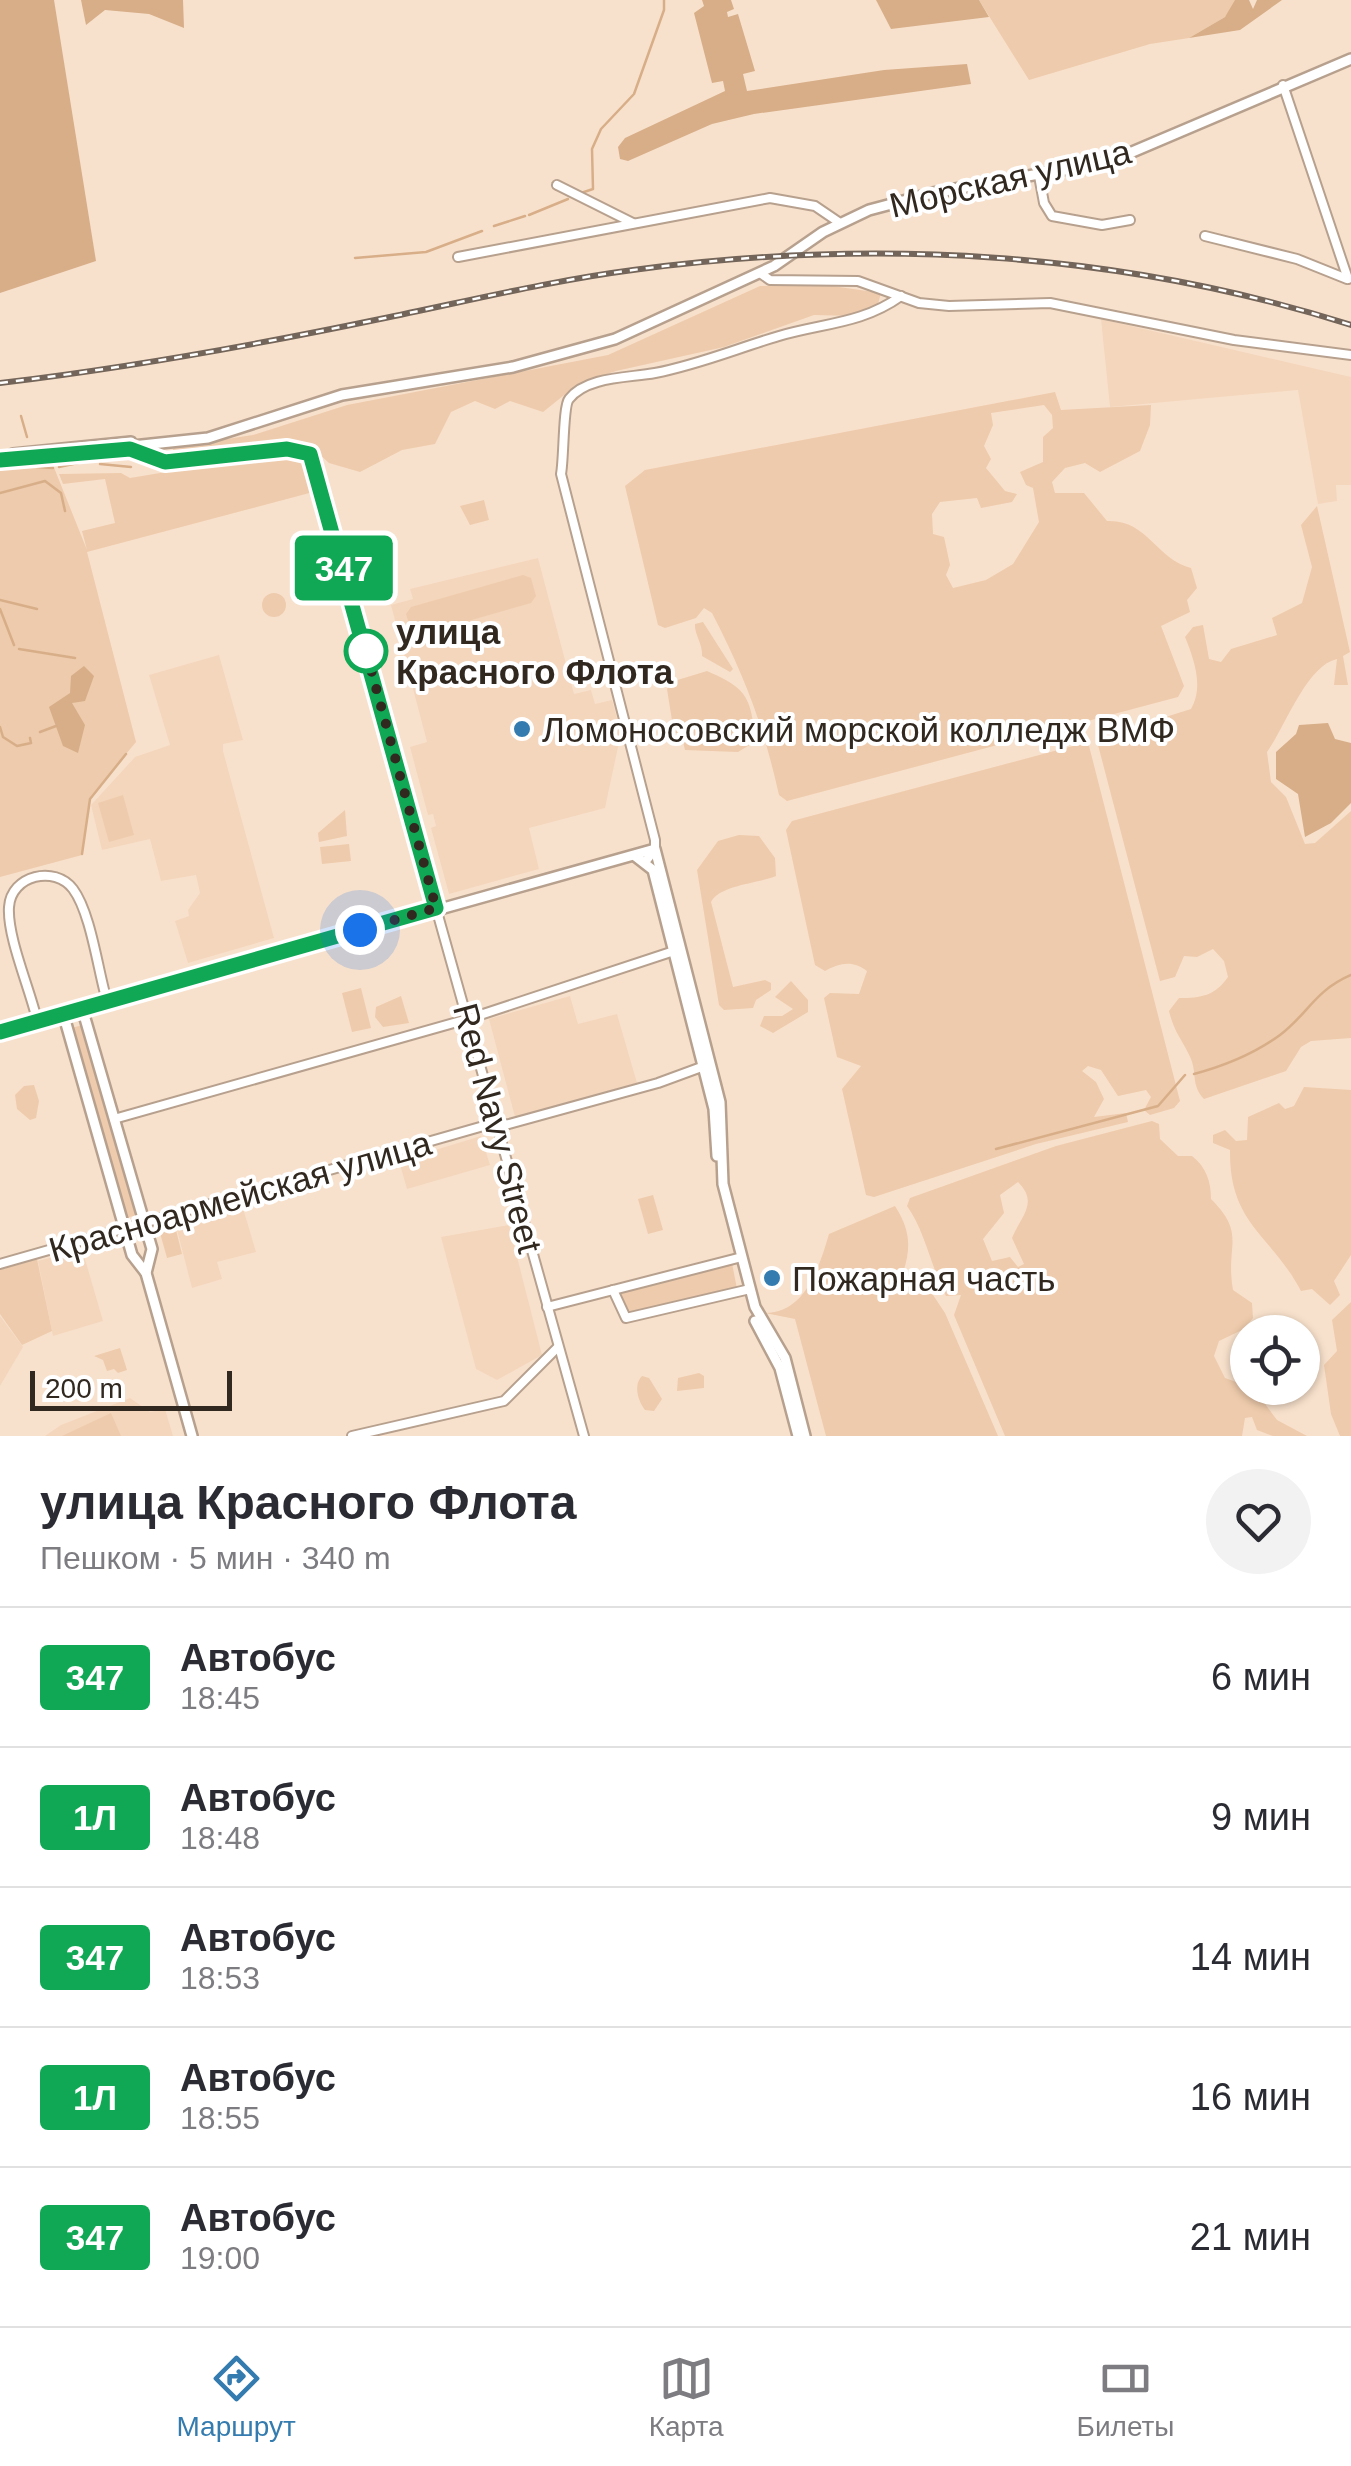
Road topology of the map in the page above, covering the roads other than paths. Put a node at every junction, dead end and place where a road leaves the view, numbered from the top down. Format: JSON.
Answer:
{"nodes":[{"id":1,"x":1351,"y":59,"type":"edge"},
{"id":2,"x":1283,"y":85,"type":"junction"},
{"id":3,"x":1039,"y":176,"type":"junction"},
{"id":4,"x":556,"y":185,"type":"dead end"},
{"id":5,"x":1130,"y":220,"type":"dead end"},
{"id":6,"x":634,"y":223,"type":"junction"},
{"id":7,"x":840,"y":223,"type":"junction"},
{"id":8,"x":1205,"y":236,"type":"dead end"},
{"id":9,"x":458,"y":256,"type":"dead end"},
{"id":10,"x":760,"y":273,"type":"junction"},
{"id":11,"x":1350,"y":280,"type":"edge"},
{"id":12,"x":900,"y":296,"type":"junction"},
{"id":13,"x":1351,"y":355,"type":"edge"},
{"id":14,"x":218,"y":434,"type":"junction"},
{"id":15,"x":172,"y":442,"type":"junction"},
{"id":16,"x":139,"y":447,"type":"junction"},
{"id":17,"x":0,"y":459,"type":"edge"},
{"id":18,"x":190,"y":460,"type":"junction"},
{"id":19,"x":655,"y":849,"type":"junction"},
{"id":20,"x":635,"y":856,"type":"junction"},
{"id":21,"x":646,"y":861,"type":"junction"},
{"id":22,"x":436,"y":908,"type":"junction"},
{"id":23,"x":677,"y":950,"type":"junction"},
{"id":24,"x":107,"y":1001,"type":"junction"},
{"id":25,"x":82,"y":1008,"type":"junction"},
{"id":26,"x":63,"y":1013,"type":"junction"},
{"id":27,"x":468,"y":1019,"type":"junction"},
{"id":28,"x":37,"y":1020,"type":"junction"},
{"id":29,"x":0,"y":1032,"type":"edge"},
{"id":30,"x":706,"y":1065,"type":"junction"},
{"id":31,"x":114,"y":1118,"type":"junction"},
{"id":32,"x":497,"y":1124,"type":"junction"},
{"id":33,"x":144,"y":1222,"type":"junction"},
{"id":34,"x":124,"y":1228,"type":"junction"},
{"id":35,"x":152,"y":1249,"type":"junction"},
{"id":36,"x":132,"y":1255,"type":"junction"},
{"id":37,"x":738,"y":1258,"type":"junction"},
{"id":38,"x":0,"y":1264,"type":"edge"},
{"id":39,"x":146,"y":1273,"type":"junction"},
{"id":40,"x":747,"y":1289,"type":"junction"},
{"id":41,"x":613,"y":1290,"type":"junction"},
{"id":42,"x":547,"y":1307,"type":"junction"},
{"id":43,"x":558,"y":1347,"type":"junction"},
{"id":44,"x":192,"y":1436,"type":"edge"},
{"id":45,"x":352,"y":1436,"type":"edge"},
{"id":46,"x":584,"y":1436,"type":"edge"},
{"id":47,"x":801,"y":1436,"type":"edge"}],
"edges":[{"from":1,"to":2,"type":"main road","name":"Морская улица"},
{"from":2,"to":3,"type":"main road","name":"Морская улица"},
{"from":2,"to":11,"type":"street"},
{"from":3,"to":5,"type":"street"},
{"from":3,"to":7,"type":"main road","name":"Морская улица"},
{"from":4,"to":6,"type":"street"},
{"from":6,"to":7,"type":"street"},
{"from":6,"to":9,"type":"street"},
{"from":7,"to":10,"type":"main road","name":"Морская улица"},
{"from":8,"to":11,"type":"street"},
{"from":10,"to":12,"type":"street"},
{"from":10,"to":14,"type":"main road","name":"Морская улица"},
{"from":12,"to":13,"type":"street"},
{"from":12,"to":19,"type":"street"},
{"from":14,"to":15,"type":"main road"},
{"from":14,"to":16,"type":"main road"},
{"from":15,"to":16,"type":"main road"},
{"from":15,"to":18,"type":"main road"},
{"from":16,"to":17,"type":"main road"},
{"from":16,"to":18,"type":"main road"},
{"from":18,"to":22,"type":"main road"},
{"from":19,"to":20,"type":"main road"},
{"from":19,"to":21,"type":"street"},
{"from":19,"to":23,"type":"main road"},
{"from":20,"to":21,"type":"main road"},
{"from":20,"to":22,"type":"main road"},
{"from":21,"to":23,"type":"main road"},
{"from":22,"to":24,"type":"main road"},
{"from":22,"to":27,"type":"street","name":"Red Navy Street"},
{"from":23,"to":27,"type":"street"},
{"from":23,"to":30,"type":"main road"},
{"from":24,"to":25,"type":"main road"},
{"from":24,"to":28,"type":"street"},
{"from":25,"to":26,"type":"main road"},
{"from":25,"to":31,"type":"main road"},
{"from":26,"to":28,"type":"main road"},
{"from":26,"to":34,"type":"main road"},
{"from":27,"to":31,"type":"street"},
{"from":27,"to":32,"type":"street","name":"Red Navy Street"},
{"from":28,"to":29,"type":"main road"},
{"from":30,"to":32,"type":"street","name":"Красноармейская улица"},
{"from":30,"to":37,"type":"main road"},
{"from":30,"to":40,"type":"main road"},
{"from":31,"to":33,"type":"main road"},
{"from":32,"to":33,"type":"street","name":"Красноармейская улица"},
{"from":32,"to":42,"type":"street","name":"Red Navy Street"},
{"from":33,"to":34,"type":"street","name":"Красноармейская улица"},
{"from":33,"to":35,"type":"main road"},
{"from":34,"to":36,"type":"main road"},
{"from":34,"to":38,"type":"street","name":"Красноармейская улица"},
{"from":35,"to":36,"type":"main road"},
{"from":35,"to":39,"type":"main road"},
{"from":36,"to":39,"type":"main road"},
{"from":37,"to":40,"type":"main road"},
{"from":37,"to":41,"type":"street"},
{"from":39,"to":44,"type":"main road"},
{"from":40,"to":41,"type":"street"},
{"from":40,"to":47,"type":"main road"},
{"from":41,"to":42,"type":"street"},
{"from":42,"to":43,"type":"street","name":"Red Navy Street"},
{"from":43,"to":45,"type":"street"},
{"from":43,"to":46,"type":"street","name":"Red Navy Street"}]}
